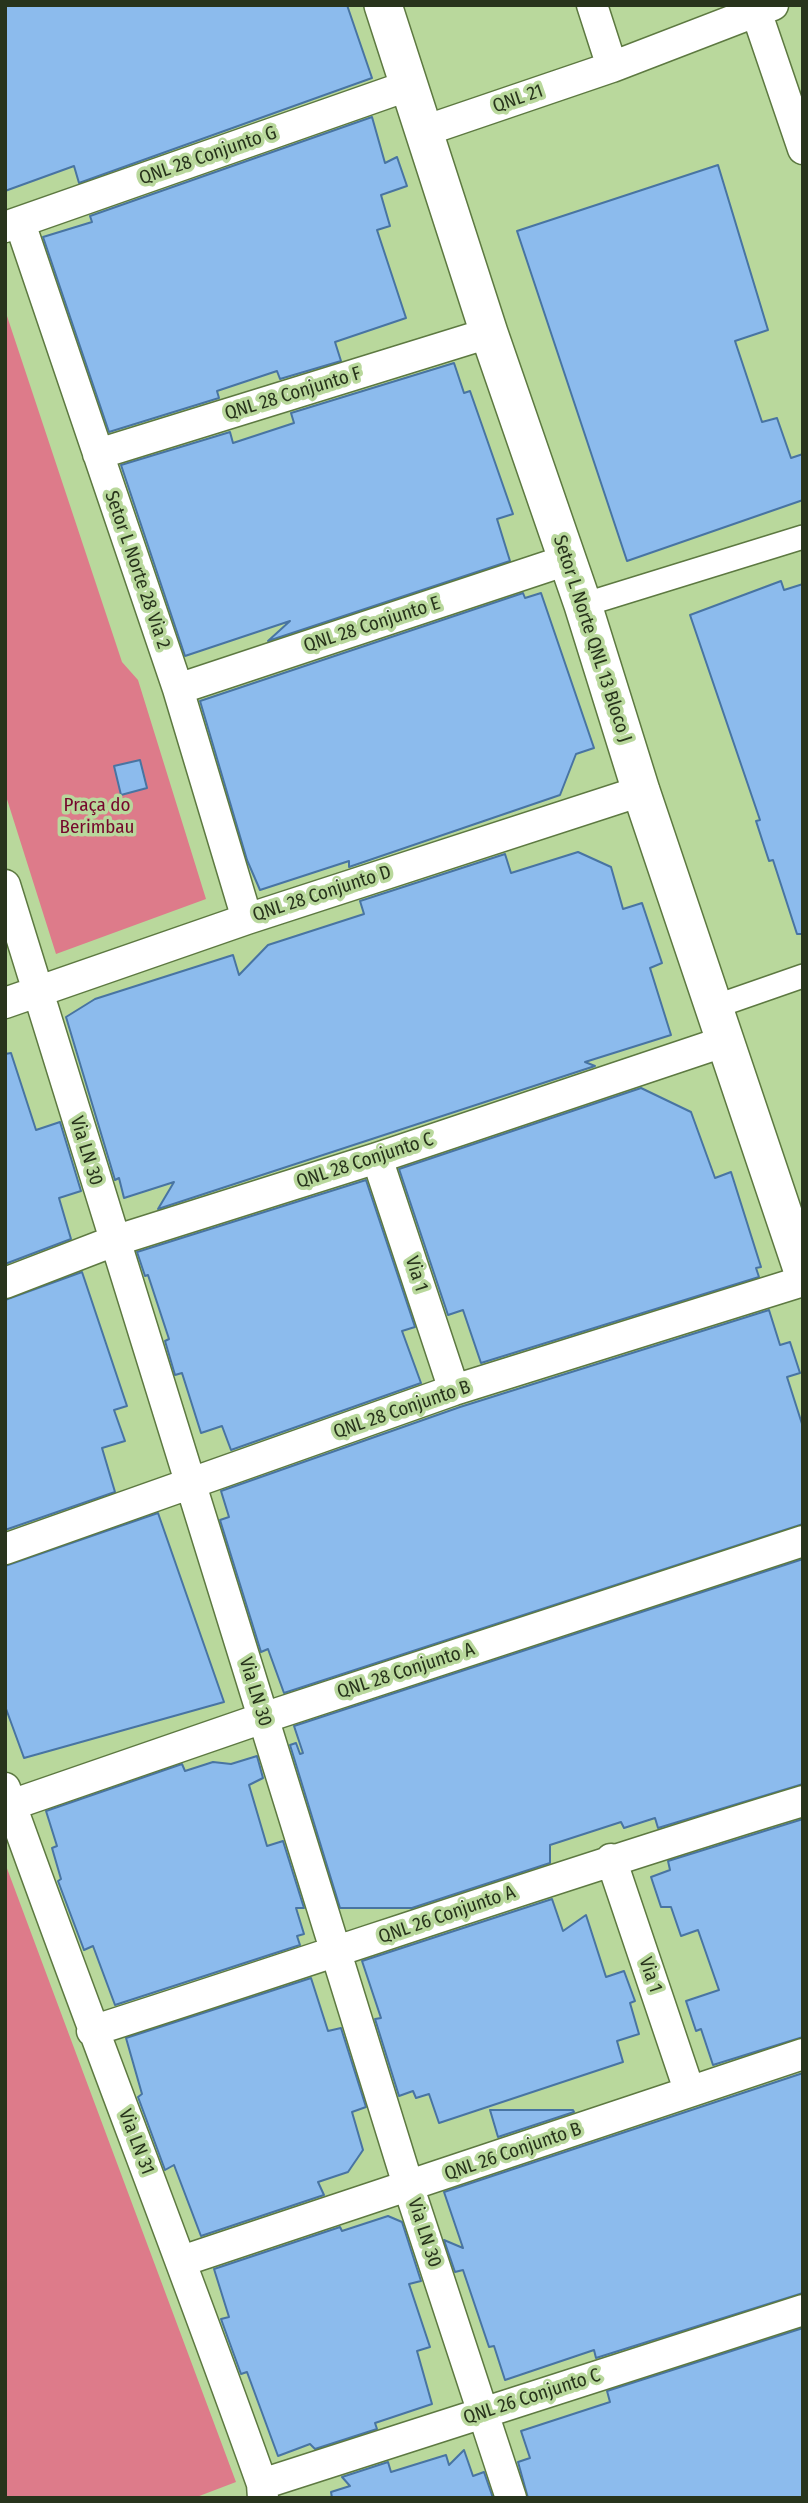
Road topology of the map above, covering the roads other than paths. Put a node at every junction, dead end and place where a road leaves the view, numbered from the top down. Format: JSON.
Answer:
{"nodes":[{"id":1,"x":383,"y":5,"type":"edge"},
{"id":2,"x":592,"y":5,"type":"edge"},
{"id":3,"x":764,"y":8,"type":"edge"},
{"id":4,"x":612,"y":66,"type":"junction"},
{"id":5,"x":410,"y":85,"type":"junction"},
{"id":6,"x":424,"y":131,"type":"junction"},
{"id":7,"x":803,"y":149,"type":"edge"},
{"id":8,"x":13,"y":225,"type":"edge"},
{"id":9,"x":489,"y":333,"type":"junction"},
{"id":10,"x":98,"y":454,"type":"junction"},
{"id":11,"x":803,"y":537,"type":"edge"},
{"id":12,"x":567,"y":560,"type":"junction"},
{"id":13,"x":583,"y":605,"type":"junction"},
{"id":14,"x":178,"y":689,"type":"junction"},
{"id":15,"x":640,"y":791,"type":"junction"},
{"id":16,"x":5,"y":885,"type":"edge"},
{"id":17,"x":247,"y":919,"type":"junction"},
{"id":18,"x":803,"y":976,"type":"edge"},
{"id":19,"x":37,"y":991,"type":"junction"},
{"id":20,"x":5,"y":1003,"type":"edge"},
{"id":21,"x":714,"y":1007,"type":"junction"},
{"id":22,"x":726,"y":1041,"type":"junction"},
{"id":23,"x":377,"y":1158,"type":"junction"},
{"id":24,"x":114,"y":1241,"type":"junction"},
{"id":25,"x":803,"y":1272,"type":"edge"},
{"id":26,"x":803,"y":1281,"type":"edge"},
{"id":27,"x":5,"y":1283,"type":"edge"},
{"id":28,"x":454,"y":1391,"type":"junction"},
{"id":29,"x":191,"y":1485,"type":"junction"},
{"id":30,"x":803,"y":1541,"type":"edge"},
{"id":31,"x":5,"y":1549,"type":"edge"},
{"id":32,"x":263,"y":1718,"type":"junction"},
{"id":33,"x":8,"y":1796,"type":"edge"},
{"id":34,"x":803,"y":1801,"type":"edge"},
{"id":35,"x":611,"y":1859,"type":"junction"},
{"id":36,"x":337,"y":1952,"type":"junction"},
{"id":37,"x":92,"y":2031,"type":"junction"},
{"id":38,"x":803,"y":2054,"type":"edge"},
{"id":39,"x":689,"y":2090,"type":"junction"},
{"id":40,"x":409,"y":2188,"type":"junction"},
{"id":41,"x":182,"y":2261,"type":"junction"},
{"id":42,"x":803,"y":2310,"type":"edge"},
{"id":43,"x":483,"y":2413,"type":"junction"},
{"id":44,"x":262,"y":2491,"type":"edge"},
{"id":45,"x":511,"y":2498,"type":"edge"}],
"edges":[{"from":1,"to":5,"type":"street","name":"Setor L Norte QNL 13 Bloco J"},
{"from":2,"to":4,"type":"street"},
{"from":3,"to":4,"type":"street","name":"QNL 21"},
{"from":3,"to":7,"type":"street","name":"QNL 21"},
{"from":4,"to":6,"type":"street","name":"QNL 21"},
{"from":5,"to":6,"type":"street","name":"Setor L Norte QNL 13 Bloco J"},
{"from":5,"to":8,"type":"street","name":"QNL 28 Conjunto G"},
{"from":6,"to":9,"type":"street","name":"Setor L Norte QNL 13 Bloco J"},
{"from":8,"to":10,"type":"street","name":"Setor L Norte 28 Via 2"},
{"from":9,"to":10,"type":"street","name":"QNL 28 Conjunto F"},
{"from":9,"to":12,"type":"street","name":"Setor L Norte QNL 13 Bloco J"},
{"from":10,"to":14,"type":"street","name":"Setor L Norte 28 Via 2"},
{"from":11,"to":13,"type":"street"},
{"from":12,"to":13,"type":"street","name":"Setor L Norte QNL 13 Bloco J"},
{"from":12,"to":14,"type":"street","name":"QNL 28 Conjunto E"},
{"from":13,"to":15,"type":"street","name":"Setor L Norte QNL 13 Bloco J"},
{"from":14,"to":17,"type":"street","name":"Setor L Norte 28 Via 2"},
{"from":15,"to":17,"type":"street","name":"QNL 28 Conjunto D"},
{"from":15,"to":21,"type":"street","name":"Setor L Norte QNL 13 Bloco J"},
{"from":16,"to":19,"type":"street","name":"Via LN 30"},
{"from":17,"to":19,"type":"street","name":"QNL 28 Conjunto D"},
{"from":18,"to":21,"type":"street"},
{"from":19,"to":20,"type":"street","name":"QNL 28 Conjunto D"},
{"from":19,"to":24,"type":"street","name":"Via LN 30"},
{"from":21,"to":22,"type":"street","name":"Setor L Norte QNL 13 Bloco J"},
{"from":22,"to":23,"type":"street","name":"QNL 28 Conjunto C"},
{"from":22,"to":25,"type":"street","name":"Setor L Norte QNL 13 Bloco J"},
{"from":23,"to":24,"type":"street","name":"QNL 28 Conjunto C"},
{"from":23,"to":28,"type":"street","name":"Via 1"},
{"from":24,"to":27,"type":"street","name":"QNL 28 Conjunto C"},
{"from":24,"to":29,"type":"street","name":"Via LN 30"},
{"from":26,"to":28,"type":"street","name":"QNL 28 Conjunto B"},
{"from":28,"to":29,"type":"street","name":"QNL 28 Conjunto B"},
{"from":29,"to":31,"type":"street","name":"QNL 28 Conjunto B"},
{"from":29,"to":32,"type":"street","name":"Via LN 30"},
{"from":30,"to":32,"type":"street","name":"QNL 28 Conjunto A"},
{"from":32,"to":33,"type":"street","name":"QNL 28 Conjunto A"},
{"from":32,"to":36,"type":"street","name":"Via LN 30"},
{"from":33,"to":37,"type":"street","name":"Via LN 31"},
{"from":34,"to":35,"type":"street","name":"QNL 26 Conjunto A"},
{"from":35,"to":36,"type":"street","name":"QNL 26 Conjunto A"},
{"from":35,"to":39,"type":"street","name":"Via 1"},
{"from":36,"to":37,"type":"street","name":"QNL 26 Conjunto A"},
{"from":36,"to":40,"type":"street","name":"Via LN 30"},
{"from":37,"to":41,"type":"street","name":"Via LN 31"},
{"from":38,"to":39,"type":"street","name":"QNL 26 Conjunto B"},
{"from":39,"to":40,"type":"street","name":"QNL 26 Conjunto B"},
{"from":40,"to":41,"type":"street","name":"QNL 26 Conjunto B"},
{"from":40,"to":43,"type":"street","name":"Via LN 30"},
{"from":41,"to":44,"type":"street","name":"Via LN 31"},
{"from":42,"to":43,"type":"street","name":"QNL 26 Conjunto C"},
{"from":43,"to":44,"type":"street","name":"QNL 26 Conjunto C"},
{"from":43,"to":45,"type":"street","name":"Via LN 30"}]}
